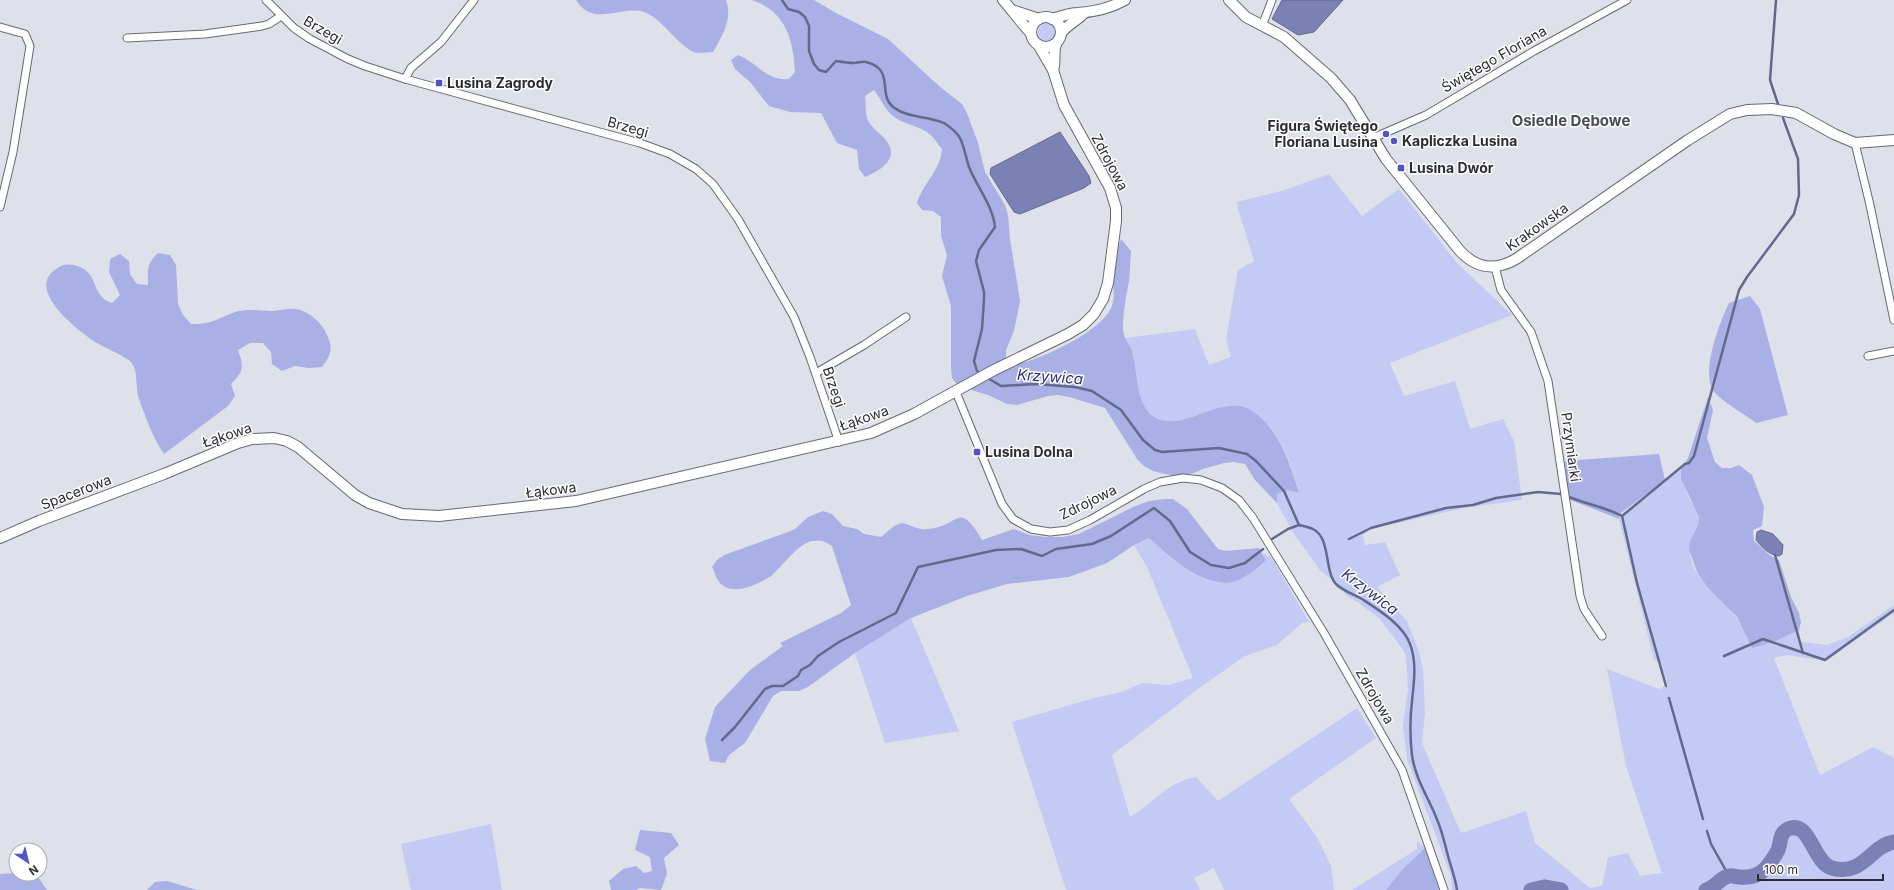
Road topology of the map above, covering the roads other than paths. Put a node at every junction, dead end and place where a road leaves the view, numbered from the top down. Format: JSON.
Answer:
{"nodes":[{"id":1,"x":266,"y":0,"type":"edge"},
{"id":2,"x":474,"y":0,"type":"edge"},
{"id":3,"x":1003,"y":0,"type":"edge"},
{"id":4,"x":1125,"y":0,"type":"edge"},
{"id":5,"x":1229,"y":0,"type":"edge"},
{"id":6,"x":1272,"y":0,"type":"edge"},
{"id":7,"x":1627,"y":0,"type":"edge"},
{"id":8,"x":1012,"y":10,"type":"junction"},
{"id":9,"x":1084,"y":13,"type":"junction"},
{"id":10,"x":281,"y":16,"type":"junction"},
{"id":11,"x":1039,"y":19,"type":"junction"},
{"id":12,"x":1052,"y":19,"type":"junction"},
{"id":13,"x":1262,"y":26,"type":"junction"},
{"id":14,"x":2,"y":29,"type":"edge"},
{"id":15,"x":1031,"y":33,"type":"junction"},
{"id":16,"x":1061,"y":33,"type":"junction"},
{"id":17,"x":128,"y":38,"type":"dead end"},
{"id":18,"x":1056,"y":44,"type":"junction"},
{"id":19,"x":1039,"y":46,"type":"junction"},
{"id":20,"x":1053,"y":70,"type":"junction"},
{"id":21,"x":405,"y":79,"type":"junction"},
{"id":22,"x":1373,"y":138,"type":"junction"},
{"id":23,"x":1894,"y":140,"type":"edge"},
{"id":24,"x":1855,"y":143,"type":"junction"},
{"id":25,"x":0,"y":207,"type":"edge"},
{"id":26,"x":1496,"y":267,"type":"junction"},
{"id":27,"x":906,"y":317,"type":"dead end"},
{"id":28,"x":1894,"y":320,"type":"edge"},
{"id":29,"x":1894,"y":351,"type":"edge"},
{"id":30,"x":1868,"y":356,"type":"dead end"},
{"id":31,"x":816,"y":373,"type":"junction"},
{"id":32,"x":956,"y":392,"type":"junction"},
{"id":33,"x":840,"y":442,"type":"junction"},
{"id":34,"x":164,"y":474,"type":"joint"},
{"id":35,"x":0,"y":538,"type":"edge"},
{"id":36,"x":1602,"y":636,"type":"dead end"},
{"id":37,"x":1444,"y":890,"type":"edge"}],
"edges":[{"from":1,"to":10,"type":"street","name":"Brzegi"},
{"from":2,"to":21,"type":"street"},
{"from":3,"to":8,"type":"street"},
{"from":4,"to":9,"type":"street"},
{"from":5,"to":13,"type":"street","name":"Krakowska"},
{"from":6,"to":13,"type":"street"},
{"from":7,"to":22,"type":"street","name":"Świętego Floriana"},
{"from":8,"to":11,"type":"street"},
{"from":8,"to":15,"type":"street"},
{"from":9,"to":12,"type":"street"},
{"from":9,"to":16,"type":"street"},
{"from":10,"to":17,"type":"street"},
{"from":10,"to":21,"type":"street","name":"Brzegi"},
{"from":11,"to":12,"type":"street"},
{"from":11,"to":15,"type":"street"},
{"from":12,"to":16,"type":"street"},
{"from":13,"to":22,"type":"street","name":"Krakowska"},
{"from":14,"to":25,"type":"street"},
{"from":15,"to":19,"type":"street"},
{"from":16,"to":18,"type":"street"},
{"from":18,"to":19,"type":"street"},
{"from":18,"to":20,"type":"street","name":"Zdrojowa"},
{"from":19,"to":20,"type":"street","name":"Zdrojowa"},
{"from":20,"to":32,"type":"street","name":"Zdrojowa"},
{"from":21,"to":31,"type":"street","name":"Brzegi"},
{"from":22,"to":26,"type":"street","name":"Krakowska"},
{"from":23,"to":24,"type":"street","name":"Krakowska"},
{"from":24,"to":26,"type":"street","name":"Krakowska"},
{"from":24,"to":28,"type":"street"},
{"from":26,"to":36,"type":"street","name":"Przymiarki"},
{"from":27,"to":31,"type":"street"},
{"from":29,"to":30,"type":"street"},
{"from":31,"to":33,"type":"street","name":"Brzegi"},
{"from":32,"to":33,"type":"street","name":"Łąkowa"},
{"from":32,"to":37,"type":"street","name":"Zdrojowa"},
{"from":33,"to":34,"type":"street","name":"Łąkowa"},
{"from":34,"to":35,"type":"street","name":"Spacerowa"}]}
